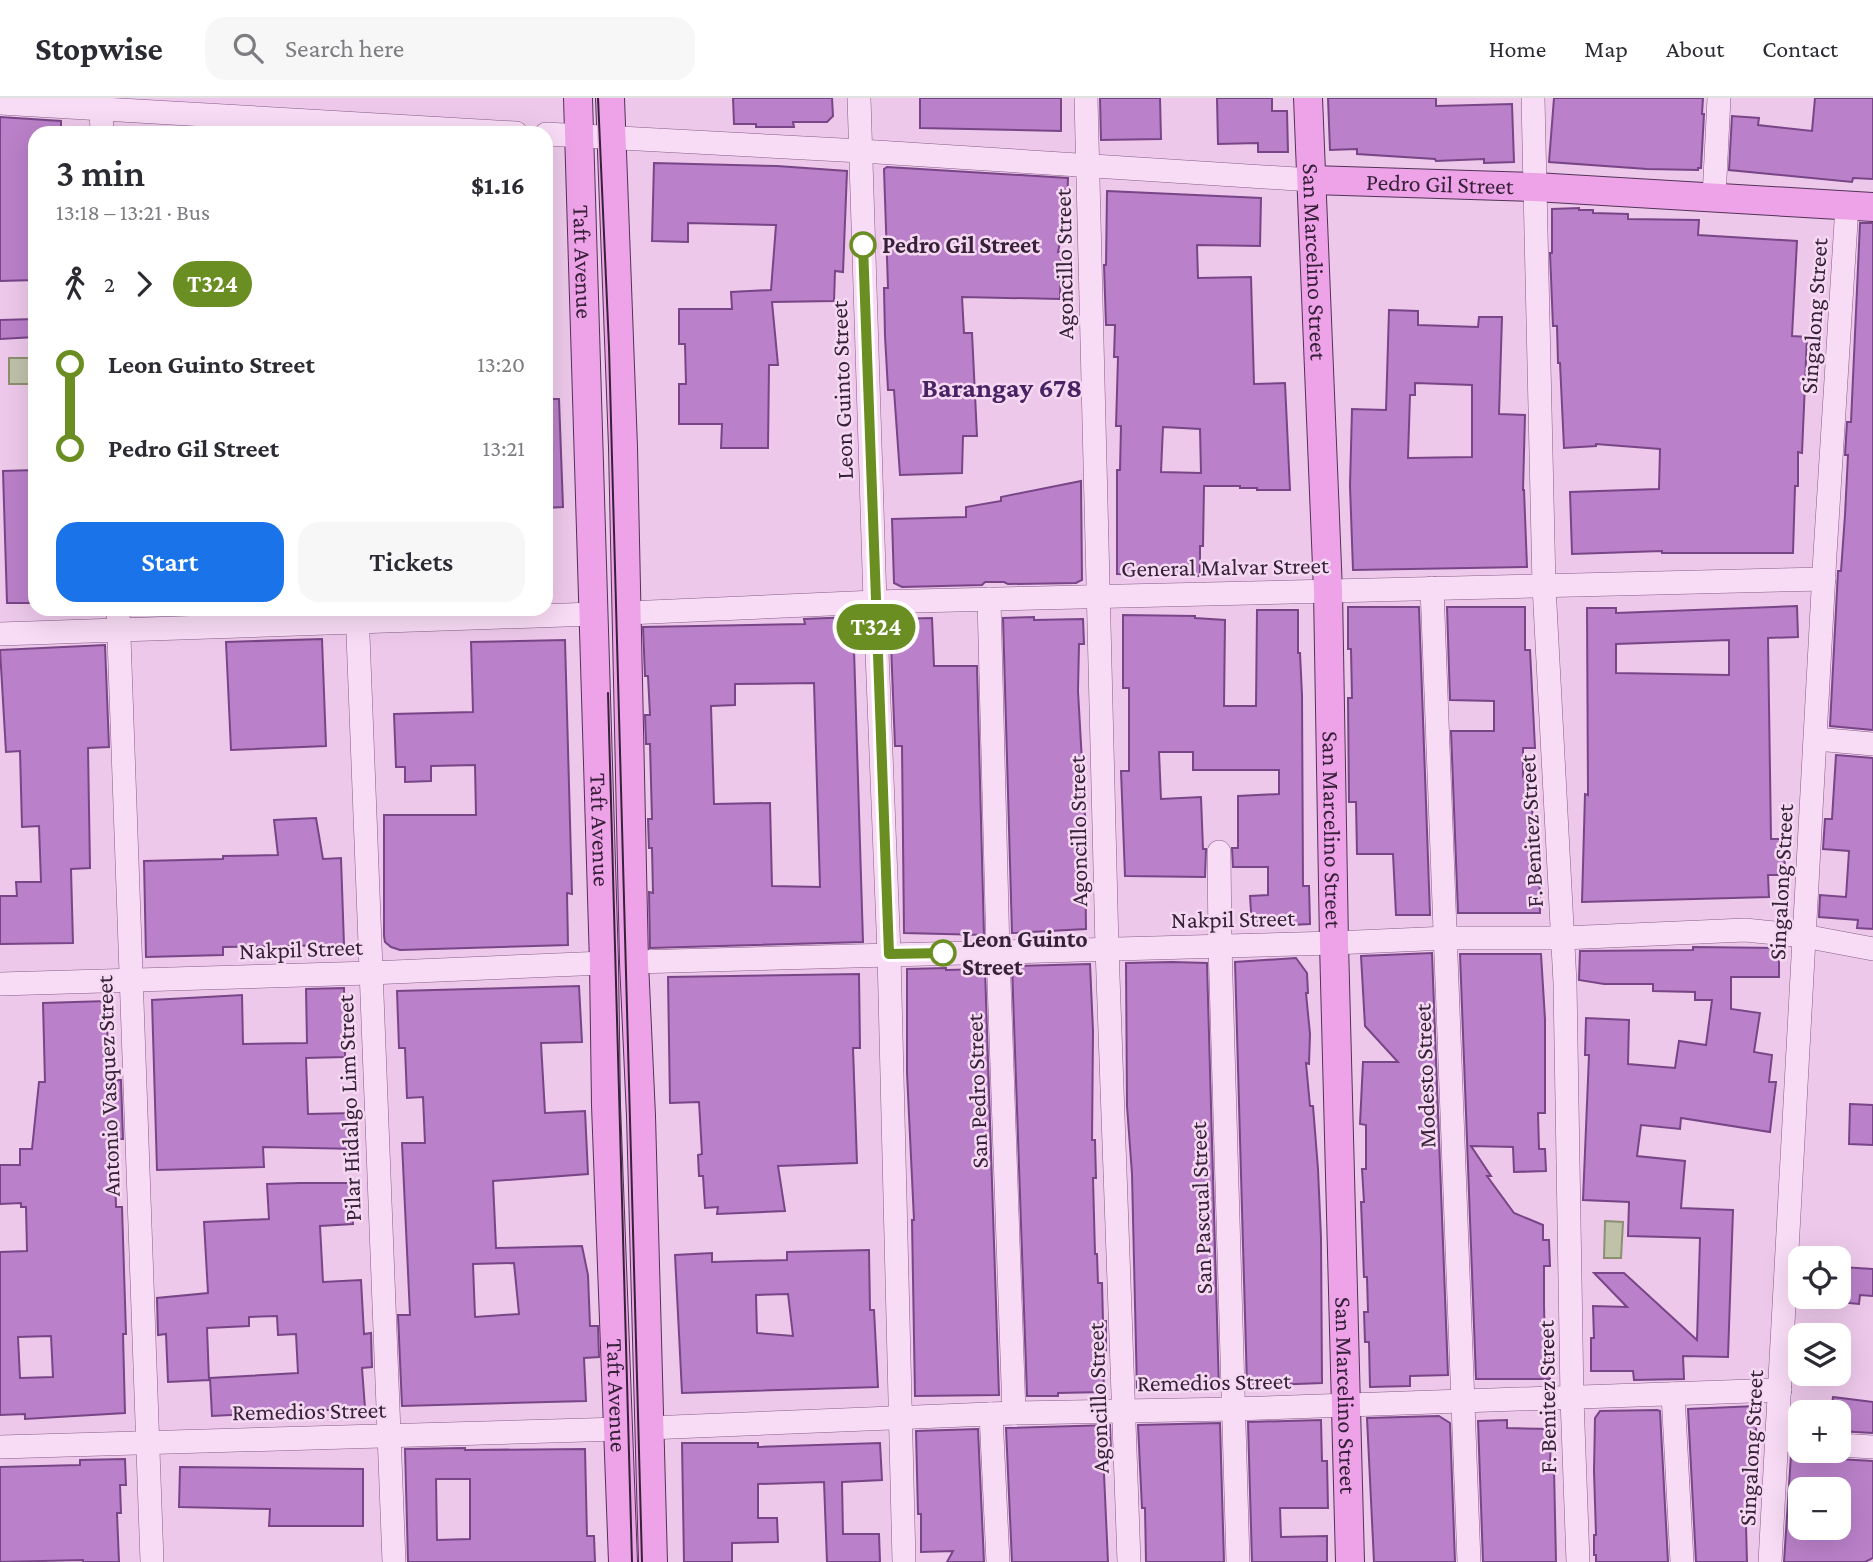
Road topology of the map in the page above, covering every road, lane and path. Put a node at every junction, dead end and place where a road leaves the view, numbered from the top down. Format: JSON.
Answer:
{"nodes":[{"id":1,"x":578,"y":98,"type":"edge"},
{"id":2,"x":610,"y":98,"type":"edge"},
{"id":3,"x":859,"y":98,"type":"edge"},
{"id":4,"x":1086,"y":98,"type":"edge"},
{"id":5,"x":1308,"y":98,"type":"edge"},
{"id":6,"x":1532,"y":98,"type":"edge"},
{"id":7,"x":1719,"y":98,"type":"edge"},
{"id":8,"x":0,"y":103,"type":"edge"},
{"id":9,"x":102,"y":108,"type":"junction"},
{"id":10,"x":102,"y":126,"type":"edge"},
{"id":11,"x":312,"y":126,"type":"edge"},
{"id":12,"x":553,"y":134,"type":"edge"},
{"id":13,"x":580,"y":136,"type":"junction"},
{"id":14,"x":612,"y":138,"type":"junction"},
{"id":15,"x":860,"y":151,"type":"junction"},
{"id":16,"x":1088,"y":166,"type":"junction"},
{"id":17,"x":1312,"y":180,"type":"junction"},
{"id":18,"x":1535,"y":187,"type":"junction"},
{"id":19,"x":1714,"y":198,"type":"junction"},
{"id":20,"x":1860,"y":206,"type":"edge"},
{"id":21,"x":1824,"y":579,"type":"junction"},
{"id":22,"x":1544,"y":586,"type":"junction"},
{"id":23,"x":1432,"y":589,"type":"junction"},
{"id":24,"x":1328,"y":591,"type":"junction"},
{"id":25,"x":1099,"y":597,"type":"junction"},
{"id":26,"x":989,"y":599,"type":"junction"},
{"id":27,"x":875,"y":602,"type":"junction"},
{"id":28,"x":627,"y":613,"type":"junction"},
{"id":29,"x":553,"y":614,"type":"edge"},
{"id":30,"x":594,"y":614,"type":"junction"},
{"id":31,"x":298,"y":616,"type":"edge"},
{"id":32,"x":357,"y":616,"type":"edge"},
{"id":33,"x":119,"y":619,"type":"edge"},
{"id":34,"x":0,"y":634,"type":"edge"},
{"id":35,"x":1816,"y":739,"type":"junction"},
{"id":36,"x":1873,"y":744,"type":"edge"},
{"id":37,"x":1219,"y":852,"type":"dead end"},
{"id":38,"x":1804,"y":936,"type":"junction"},
{"id":39,"x":1447,"y":938,"type":"junction"},
{"id":40,"x":1563,"y":938,"type":"junction"},
{"id":41,"x":1334,"y":943,"type":"junction"},
{"id":42,"x":1220,"y":946,"type":"junction"},
{"id":43,"x":1107,"y":948,"type":"junction"},
{"id":44,"x":1873,"y":949,"type":"edge"},
{"id":45,"x":998,"y":952,"type":"junction"},
{"id":46,"x":889,"y":954,"type":"junction"},
{"id":47,"x":604,"y":962,"type":"junction"},
{"id":48,"x":634,"y":962,"type":"junction"},
{"id":49,"x":369,"y":973,"type":"junction"},
{"id":50,"x":131,"y":980,"type":"junction"},
{"id":51,"x":0,"y":984,"type":"edge"},
{"id":52,"x":1780,"y":1390,"type":"junction"},
{"id":53,"x":1673,"y":1394,"type":"junction"},
{"id":54,"x":1572,"y":1398,"type":"junction"},
{"id":55,"x":1464,"y":1402,"type":"junction"},
{"id":56,"x":1346,"y":1406,"type":"junction"},
{"id":57,"x":1124,"y":1409,"type":"junction"},
{"id":58,"x":1233,"y":1409,"type":"junction"},
{"id":59,"x":1014,"y":1413,"type":"junction"},
{"id":60,"x":991,"y":1414,"type":"junction"},
{"id":61,"x":899,"y":1417,"type":"junction"},
{"id":62,"x":649,"y":1428,"type":"junction"},
{"id":63,"x":620,"y":1429,"type":"junction"},
{"id":64,"x":389,"y":1435,"type":"junction"},
{"id":65,"x":1788,"y":1435,"type":"edge"},
{"id":66,"x":147,"y":1441,"type":"junction"},
{"id":67,"x":1851,"y":1446,"type":"edge"},
{"id":68,"x":0,"y":1447,"type":"edge"},
{"id":69,"x":1788,"y":1447,"type":"edge"},
{"id":70,"x":1873,"y":1447,"type":"edge"},
{"id":71,"x":152,"y":1562,"type":"edge"},
{"id":72,"x":394,"y":1562,"type":"edge"},
{"id":73,"x":624,"y":1562,"type":"edge"},
{"id":74,"x":653,"y":1562,"type":"edge"},
{"id":75,"x":904,"y":1562,"type":"edge"},
{"id":76,"x":999,"y":1562,"type":"edge"},
{"id":77,"x":1129,"y":1562,"type":"edge"},
{"id":78,"x":1238,"y":1562,"type":"edge"},
{"id":79,"x":1350,"y":1562,"type":"edge"},
{"id":80,"x":1469,"y":1562,"type":"edge"},
{"id":81,"x":1578,"y":1562,"type":"edge"},
{"id":82,"x":1682,"y":1562,"type":"edge"},
{"id":83,"x":1770,"y":1562,"type":"edge"}],
"edges":[{"from":1,"to":13,"type":"main road","name":"Taft Avenue"},
{"from":2,"to":14,"type":"main road","name":"Taft Avenue"},
{"from":3,"to":15,"type":"street","name":"Leon Guinto Street"},
{"from":4,"to":16,"type":"street","name":"Agoncillo Street"},
{"from":5,"to":17,"type":"main road","name":"San Marcelino Street"},
{"from":6,"to":18,"type":"street","name":"F. Benitez Street"},
{"from":7,"to":19,"type":"street"},
{"from":8,"to":9,"type":"street"},
{"from":9,"to":10,"type":"street"},
{"from":9,"to":11,"type":"street"},
{"from":12,"to":13,"type":"street","name":"Pedro Gil Street"},
{"from":13,"to":14,"type":"street","name":"Pedro Gil Street"},
{"from":13,"to":30,"type":"main road","name":"Taft Avenue"},
{"from":14,"to":15,"type":"street","name":"Pedro Gil Street"},
{"from":14,"to":28,"type":"main road","name":"Taft Avenue"},
{"from":15,"to":16,"type":"street","name":"Pedro Gil Street"},
{"from":15,"to":27,"type":"street","name":"Leon Guinto Street"},
{"from":16,"to":17,"type":"street","name":"Pedro Gil Street"},
{"from":16,"to":25,"type":"street","name":"Agoncillo Street"},
{"from":17,"to":18,"type":"main road","name":"Pedro Gil Street"},
{"from":17,"to":24,"type":"main road","name":"San Marcelino Street"},
{"from":18,"to":19,"type":"main road","name":"Pedro Gil Street"},
{"from":18,"to":22,"type":"street","name":"F. Benitez Street"},
{"from":19,"to":20,"type":"main road","name":"Pedro Gil Street"},
{"from":20,"to":21,"type":"street","name":"Singalong Street"},
{"from":21,"to":22,"type":"street","name":"General Malvar Street"},
{"from":21,"to":35,"type":"street","name":"Singalong Street"},
{"from":22,"to":23,"type":"street","name":"General Malvar Street"},
{"from":22,"to":40,"type":"street","name":"F. Benitez Street"},
{"from":23,"to":24,"type":"street","name":"General Malvar Street"},
{"from":23,"to":39,"type":"street","name":"Modesto Street"},
{"from":24,"to":25,"type":"street","name":"General Malvar Street"},
{"from":24,"to":41,"type":"main road","name":"San Marcelino Street"},
{"from":25,"to":26,"type":"street","name":"General Malvar Street"},
{"from":25,"to":43,"type":"street","name":"Agoncillo Street"},
{"from":26,"to":27,"type":"street","name":"General Malvar Street"},
{"from":26,"to":45,"type":"street","name":"San Pedro Street"},
{"from":27,"to":28,"type":"street","name":"General Malvar Street"},
{"from":27,"to":46,"type":"street","name":"Leon Guinto Street"},
{"from":28,"to":48,"type":"main road","name":"Taft Avenue"},
{"from":29,"to":30,"type":"street"},
{"from":30,"to":47,"type":"main road","name":"Taft Avenue"},
{"from":31,"to":33,"type":"street"},
{"from":32,"to":49,"type":"street","name":"Pilar Hidalgo Lim Street"},
{"from":33,"to":34,"type":"street"},
{"from":33,"to":50,"type":"street","name":"Antonio Vasquez Street"},
{"from":35,"to":36,"type":"street"},
{"from":35,"to":38,"type":"street","name":"Singalong Street"},
{"from":37,"to":42,"type":"street","name":"San Pascual Street"},
{"from":38,"to":40,"type":"street","name":"Nakpil Street"},
{"from":38,"to":44,"type":"street","name":"Nakpil Street"},
{"from":38,"to":52,"type":"street","name":"Singalong Street"},
{"from":39,"to":40,"type":"street","name":"Nakpil Street"},
{"from":39,"to":41,"type":"street","name":"Nakpil Street"},
{"from":39,"to":55,"type":"street","name":"Modesto Street"},
{"from":40,"to":54,"type":"street","name":"F. Benitez Street"},
{"from":41,"to":42,"type":"street","name":"Nakpil Street"},
{"from":41,"to":56,"type":"main road","name":"San Marcelino Street"},
{"from":42,"to":43,"type":"street","name":"Nakpil Street"},
{"from":42,"to":58,"type":"street","name":"San Pascual Street"},
{"from":43,"to":45,"type":"street","name":"Nakpil Street"},
{"from":43,"to":57,"type":"street","name":"Agoncillo Street"},
{"from":45,"to":46,"type":"street","name":"Nakpil Street"},
{"from":45,"to":59,"type":"street","name":"San Pedro Street"},
{"from":46,"to":48,"type":"street","name":"Nakpil Street"},
{"from":46,"to":61,"type":"street","name":"Leon Guinto Street"},
{"from":47,"to":49,"type":"street","name":"Nakpil Street"},
{"from":47,"to":63,"type":"main road","name":"Taft Avenue"},
{"from":48,"to":62,"type":"main road","name":"Taft Avenue"},
{"from":49,"to":50,"type":"street","name":"Nakpil Street"},
{"from":49,"to":64,"type":"street","name":"Pilar Hidalgo Lim Street"},
{"from":50,"to":51,"type":"street","name":"Nakpil Street"},
{"from":50,"to":66,"type":"street","name":"Antonio Vasquez Street"},
{"from":52,"to":53,"type":"street","name":"Remedios Street"},
{"from":52,"to":65,"type":"street","name":"Singalong Street"},
{"from":53,"to":54,"type":"street","name":"Remedios Street"},
{"from":53,"to":82,"type":"street"},
{"from":54,"to":55,"type":"street","name":"Remedios Street"},
{"from":54,"to":81,"type":"street","name":"F. Benitez Street"},
{"from":55,"to":56,"type":"street","name":"Remedios Street"},
{"from":55,"to":80,"type":"street","name":"Modesto Street"},
{"from":56,"to":58,"type":"street","name":"Remedios Street"},
{"from":56,"to":79,"type":"main road","name":"San Marcelino Street"},
{"from":57,"to":58,"type":"street","name":"Remedios Street"},
{"from":57,"to":59,"type":"street","name":"Remedios Street"},
{"from":57,"to":77,"type":"street","name":"Agoncillo Street"},
{"from":58,"to":78,"type":"street","name":"San Pascual Street"},
{"from":59,"to":60,"type":"street","name":"Remedios Street"},
{"from":60,"to":61,"type":"street","name":"Remedios Street"},
{"from":60,"to":76,"type":"street"},
{"from":61,"to":62,"type":"street","name":"Remedios Street"},
{"from":61,"to":75,"type":"street","name":"Leon Guinto Street"},
{"from":62,"to":74,"type":"main road","name":"Taft Avenue"},
{"from":63,"to":64,"type":"street","name":"Remedios Street"},
{"from":63,"to":73,"type":"main road","name":"Taft Avenue"},
{"from":64,"to":66,"type":"street","name":"Remedios Street"},
{"from":64,"to":72,"type":"street","name":"Pilar Hidalgo Lim Street"},
{"from":66,"to":68,"type":"street","name":"Remedios Street"},
{"from":66,"to":71,"type":"street","name":"Antonio Vasquez Street"},
{"from":67,"to":70,"type":"street"},
{"from":69,"to":83,"type":"street","name":"Singalong Street"}]}
